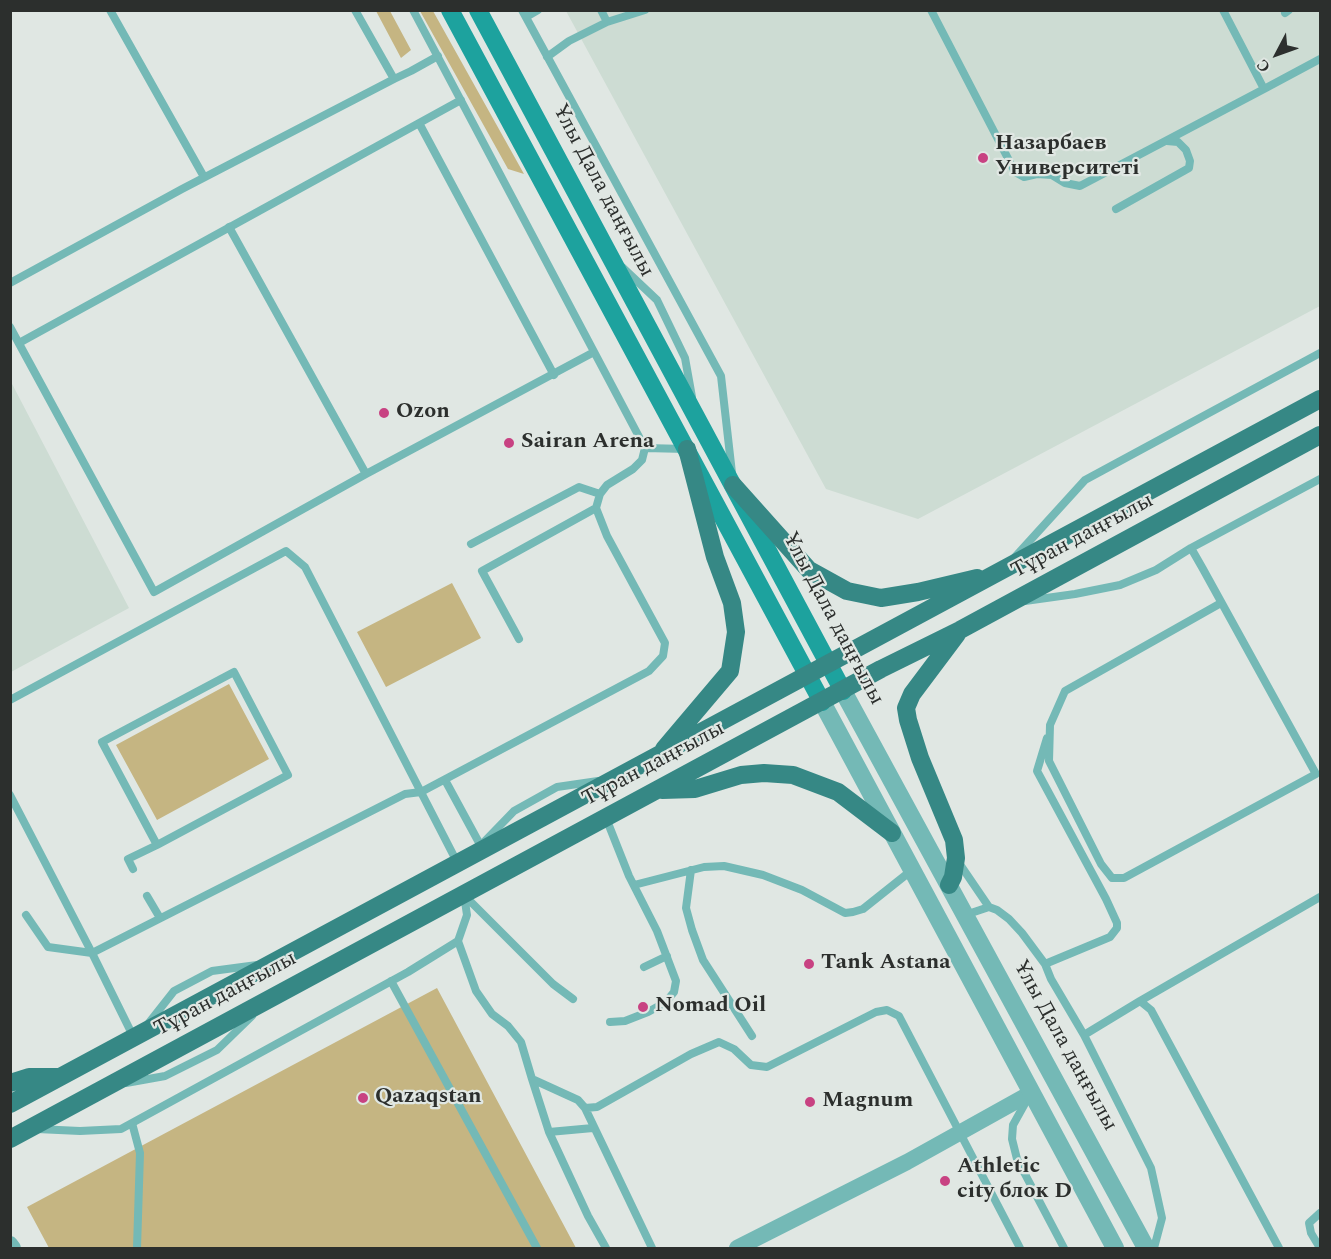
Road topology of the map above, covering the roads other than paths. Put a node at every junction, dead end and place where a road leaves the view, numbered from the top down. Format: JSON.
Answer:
{"nodes":[{"id":1,"x":110,"y":10,"type":"edge"},
{"id":2,"x":355,"y":10,"type":"edge"},
{"id":3,"x":413,"y":10,"type":"edge"},
{"id":4,"x":450,"y":10,"type":"edge"},
{"id":5,"x":478,"y":10,"type":"edge"},
{"id":6,"x":537,"y":10,"type":"edge"},
{"id":7,"x":601,"y":10,"type":"edge"},
{"id":8,"x":645,"y":10,"type":"edge"},
{"id":9,"x":930,"y":10,"type":"edge"},
{"id":10,"x":1223,"y":10,"type":"edge"},
{"id":11,"x":524,"y":14,"type":"edge"},
{"id":12,"x":606,"y":22,"type":"junction"},
{"id":13,"x":438,"y":56,"type":"junction"},
{"id":14,"x":547,"y":57,"type":"junction"},
{"id":15,"x":1320,"y":58,"type":"edge"},
{"id":16,"x":394,"y":79,"type":"junction"},
{"id":17,"x":1264,"y":89,"type":"junction"},
{"id":18,"x":461,"y":100,"type":"junction"},
{"id":19,"x":419,"y":123,"type":"junction"},
{"id":20,"x":1166,"y":141,"type":"junction"},
{"id":21,"x":204,"y":177,"type":"junction"},
{"id":22,"x":1116,"y":209,"type":"dead end"},
{"id":23,"x":229,"y":227,"type":"junction"},
{"id":24,"x":10,"y":283,"type":"edge"},
{"id":25,"x":10,"y":327,"type":"edge"},
{"id":26,"x":19,"y":343,"type":"junction"},
{"id":27,"x":594,"y":352,"type":"junction"},
{"id":28,"x":1320,"y":353,"type":"edge"},
{"id":29,"x":554,"y":375,"type":"junction"},
{"id":30,"x":1320,"y":399,"type":"edge"},
{"id":31,"x":1320,"y":435,"type":"edge"},
{"id":32,"x":645,"y":448,"type":"junction"},
{"id":33,"x":687,"y":449,"type":"junction"},
{"id":34,"x":366,"y":474,"type":"junction"},
{"id":35,"x":1320,"y":479,"type":"edge"},
{"id":36,"x":733,"y":486,"type":"junction"},
{"id":37,"x":600,"y":494,"type":"junction"},
{"id":38,"x":596,"y":508,"type":"junction"},
{"id":39,"x":471,"y":544,"type":"dead end"},
{"id":40,"x":1191,"y":548,"type":"junction"},
{"id":41,"x":1002,"y":572,"type":"junction"},
{"id":42,"x":1011,"y":603,"type":"junction"},
{"id":43,"x":1221,"y":603,"type":"junction"},
{"id":44,"x":960,"y":630,"type":"junction"},
{"id":45,"x":519,"y":639,"type":"dead end"},
{"id":46,"x":829,"y":665,"type":"junction"},
{"id":47,"x":808,"y":676,"type":"junction"},
{"id":48,"x":843,"y":691,"type":"junction"},
{"id":49,"x":10,"y":700,"type":"edge"},
{"id":50,"x":822,"y":702,"type":"junction"},
{"id":51,"x":1050,"y":725,"type":"junction"},
{"id":52,"x":657,"y":757,"type":"junction"},
{"id":53,"x":445,"y":780,"type":"junction"},
{"id":54,"x":658,"y":790,"type":"junction"},
{"id":55,"x":421,"y":792,"type":"junction"},
{"id":56,"x":10,"y":795,"type":"edge"},
{"id":57,"x":606,"y":818,"type":"junction"},
{"id":58,"x":892,"y":833,"type":"junction"},
{"id":59,"x":157,"y":845,"type":"junction"},
{"id":60,"x":472,"y":855,"type":"junction"},
{"id":61,"x":956,"y":858,"type":"junction"},
{"id":62,"x":133,"y":869,"type":"dead end"},
{"id":63,"x":692,"y":870,"type":"junction"},
{"id":64,"x":912,"y":870,"type":"junction"},
{"id":65,"x":634,"y":885,"type":"junction"},
{"id":66,"x":949,"y":885,"type":"junction"},
{"id":67,"x":464,"y":895,"type":"junction"},
{"id":68,"x":147,"y":896,"type":"dead end"},
{"id":69,"x":1320,"y":897,"type":"edge"},
{"id":70,"x":988,"y":907,"type":"junction"},
{"id":71,"x":26,"y":915,"type":"dead end"},
{"id":72,"x":965,"y":915,"type":"junction"},
{"id":73,"x":160,"y":918,"type":"junction"},
{"id":74,"x":458,"y":941,"type":"junction"},
{"id":75,"x":92,"y":952,"type":"junction"},
{"id":76,"x":667,"y":956,"type":"junction"},
{"id":77,"x":1045,"y":964,"type":"junction"},
{"id":78,"x":644,"y":967,"type":"dead end"},
{"id":79,"x":392,"y":981,"type":"junction"},
{"id":80,"x":573,"y":999,"type":"dead end"},
{"id":81,"x":1140,"y":1001,"type":"junction"},
{"id":82,"x":610,"y":1022,"type":"dead end"},
{"id":83,"x":1084,"y":1035,"type":"junction"},
{"id":84,"x":752,"y":1036,"type":"dead end"},
{"id":85,"x":136,"y":1037,"type":"junction"},
{"id":86,"x":60,"y":1077,"type":"junction"},
{"id":87,"x":532,"y":1079,"type":"junction"},
{"id":88,"x":10,"y":1083,"type":"edge"},
{"id":89,"x":1031,"y":1093,"type":"junction"},
{"id":90,"x":10,"y":1104,"type":"edge"},
{"id":91,"x":585,"y":1108,"type":"junction"},
{"id":92,"x":132,"y":1123,"type":"junction"},
{"id":93,"x":593,"y":1128,"type":"junction"},
{"id":94,"x":29,"y":1129,"type":"junction"},
{"id":95,"x":549,"y":1132,"type":"junction"},
{"id":96,"x":959,"y":1133,"type":"junction"},
{"id":97,"x":10,"y":1139,"type":"edge"},
{"id":98,"x":1320,"y":1213,"type":"edge"},
{"id":99,"x":137,"y":1248,"type":"edge"},
{"id":100,"x":537,"y":1248,"type":"edge"},
{"id":101,"x":606,"y":1248,"type":"edge"},
{"id":102,"x":652,"y":1248,"type":"edge"},
{"id":103,"x":737,"y":1248,"type":"edge"},
{"id":104,"x":1020,"y":1248,"type":"edge"},
{"id":105,"x":1064,"y":1248,"type":"edge"},
{"id":106,"x":1114,"y":1248,"type":"edge"},
{"id":107,"x":1146,"y":1248,"type":"edge"},
{"id":108,"x":1154,"y":1248,"type":"edge"},
{"id":109,"x":1279,"y":1248,"type":"edge"},
{"id":110,"x":1320,"y":1248,"type":"edge"}],
"edges":[{"from":1,"to":21,"type":"lane"},
{"from":2,"to":16,"type":"lane"},
{"from":3,"to":13,"type":"lane"},
{"from":4,"to":33,"type":"main road"},
{"from":5,"to":36,"type":"main road","name":"Ұлы Дала даңғылы"},
{"from":6,"to":11,"type":"lane"},
{"from":7,"to":12,"type":"lane"},
{"from":8,"to":12,"type":"lane"},
{"from":9,"to":20,"type":"lane"},
{"from":10,"to":17,"type":"lane"},
{"from":11,"to":14,"type":"lane"},
{"from":12,"to":14,"type":"lane"},
{"from":13,"to":16,"type":"lane"},
{"from":13,"to":18,"type":"lane"},
{"from":14,"to":36,"type":"lane"},
{"from":15,"to":17,"type":"lane"},
{"from":16,"to":21,"type":"lane"},
{"from":17,"to":20,"type":"lane"},
{"from":18,"to":19,"type":"lane"},
{"from":18,"to":27,"type":"lane"},
{"from":19,"to":23,"type":"lane"},
{"from":19,"to":29,"type":"lane"},
{"from":20,"to":22,"type":"lane"},
{"from":21,"to":24,"type":"lane"},
{"from":23,"to":26,"type":"lane"},
{"from":23,"to":34,"type":"lane"},
{"from":25,"to":26,"type":"lane"},
{"from":26,"to":34,"type":"lane"},
{"from":27,"to":29,"type":"lane"},
{"from":27,"to":32,"type":"lane"},
{"from":28,"to":41,"type":"lane"},
{"from":29,"to":34,"type":"lane"},
{"from":30,"to":41,"type":"main road","name":"Тұран даңғылы"},
{"from":31,"to":42,"type":"main road","name":"Тұран даңғылы"},
{"from":32,"to":33,"type":"lane"},
{"from":32,"to":37,"type":"lane"},
{"from":33,"to":47,"type":"main road"},
{"from":33,"to":52,"type":"main road"},
{"from":35,"to":40,"type":"lane"},
{"from":36,"to":41,"type":"main road"},
{"from":36,"to":46,"type":"main road","name":"Ұлы Дала даңғылы"},
{"from":37,"to":38,"type":"lane"},
{"from":37,"to":39,"type":"lane"},
{"from":38,"to":45,"type":"lane"},
{"from":38,"to":53,"type":"lane"},
{"from":40,"to":42,"type":"lane"},
{"from":40,"to":43,"type":"lane"},
{"from":41,"to":46,"type":"main road","name":"Тұран даңғылы"},
{"from":42,"to":44,"type":"main road","name":"Тұран даңғылы"},
{"from":43,"to":51,"type":"lane"},
{"from":43,"to":51,"type":"lane"},
{"from":44,"to":48,"type":"main road","name":"Тұран даңғылы"},
{"from":44,"to":61,"type":"main road"},
{"from":46,"to":47,"type":"main road","name":"Тұран даңғылы"},
{"from":46,"to":48,"type":"main road","name":"Ұлы Дала даңғылы"},
{"from":47,"to":50,"type":"main road"},
{"from":47,"to":52,"type":"main road","name":"Тұран даңғылы"},
{"from":48,"to":50,"type":"main road","name":"Тұран даңғылы"},
{"from":48,"to":66,"type":"street","name":"Ұлы Дала даңғылы"},
{"from":49,"to":55,"type":"lane"},
{"from":50,"to":54,"type":"main road","name":"Тұран даңғылы"},
{"from":50,"to":58,"type":"street"},
{"from":51,"to":77,"type":"lane"},
{"from":52,"to":60,"type":"main road","name":"Тұран даңғылы"},
{"from":53,"to":55,"type":"lane"},
{"from":53,"to":60,"type":"lane"},
{"from":54,"to":57,"type":"main road","name":"Тұран даңғылы"},
{"from":54,"to":58,"type":"main road"},
{"from":55,"to":60,"type":"lane"},
{"from":55,"to":73,"type":"lane"},
{"from":56,"to":75,"type":"lane"},
{"from":57,"to":65,"type":"lane"},
{"from":57,"to":67,"type":"main road","name":"Тұран даңғылы"},
{"from":58,"to":64,"type":"street"},
{"from":59,"to":59,"type":"lane"},
{"from":59,"to":62,"type":"lane"},
{"from":60,"to":85,"type":"main road","name":"Тұран даңғылы"},
{"from":61,"to":66,"type":"main road"},
{"from":61,"to":70,"type":"lane"},
{"from":63,"to":64,"type":"lane"},
{"from":63,"to":65,"type":"lane"},
{"from":63,"to":84,"type":"lane"},
{"from":64,"to":89,"type":"street"},
{"from":65,"to":76,"type":"lane"},
{"from":66,"to":72,"type":"street","name":"Ұлы Дала даңғылы"},
{"from":67,"to":74,"type":"lane"},
{"from":67,"to":80,"type":"lane"},
{"from":67,"to":94,"type":"main road","name":"Тұран даңғылы"},
{"from":68,"to":73,"type":"lane"},
{"from":69,"to":81,"type":"lane"},
{"from":70,"to":72,"type":"lane"},
{"from":70,"to":77,"type":"lane"},
{"from":71,"to":75,"type":"lane"},
{"from":72,"to":107,"type":"street","name":"Ұлы Дала даңғылы"},
{"from":73,"to":75,"type":"lane"},
{"from":74,"to":79,"type":"lane"},
{"from":74,"to":87,"type":"lane"},
{"from":75,"to":85,"type":"lane"},
{"from":76,"to":78,"type":"lane"},
{"from":76,"to":82,"type":"lane"},
{"from":77,"to":83,"type":"lane"},
{"from":79,"to":92,"type":"lane"},
{"from":79,"to":100,"type":"lane"},
{"from":81,"to":83,"type":"lane"},
{"from":81,"to":109,"type":"lane"},
{"from":83,"to":108,"type":"lane"},
{"from":85,"to":86,"type":"main road","name":"Тұран даңғылы"},
{"from":86,"to":88,"type":"main road"},
{"from":86,"to":90,"type":"main road","name":"Тұран даңғылы"},
{"from":87,"to":91,"type":"lane"},
{"from":87,"to":95,"type":"lane"},
{"from":89,"to":96,"type":"street"},
{"from":89,"to":105,"type":"lane"},
{"from":89,"to":106,"type":"street"},
{"from":91,"to":93,"type":"lane"},
{"from":91,"to":96,"type":"lane"},
{"from":92,"to":94,"type":"lane"},
{"from":92,"to":99,"type":"lane"},
{"from":93,"to":95,"type":"lane"},
{"from":93,"to":102,"type":"lane"},
{"from":94,"to":97,"type":"main road","name":"Тұран даңғылы"},
{"from":95,"to":101,"type":"lane"},
{"from":96,"to":103,"type":"street"},
{"from":96,"to":104,"type":"lane"},
{"from":98,"to":110,"type":"lane"}]}
